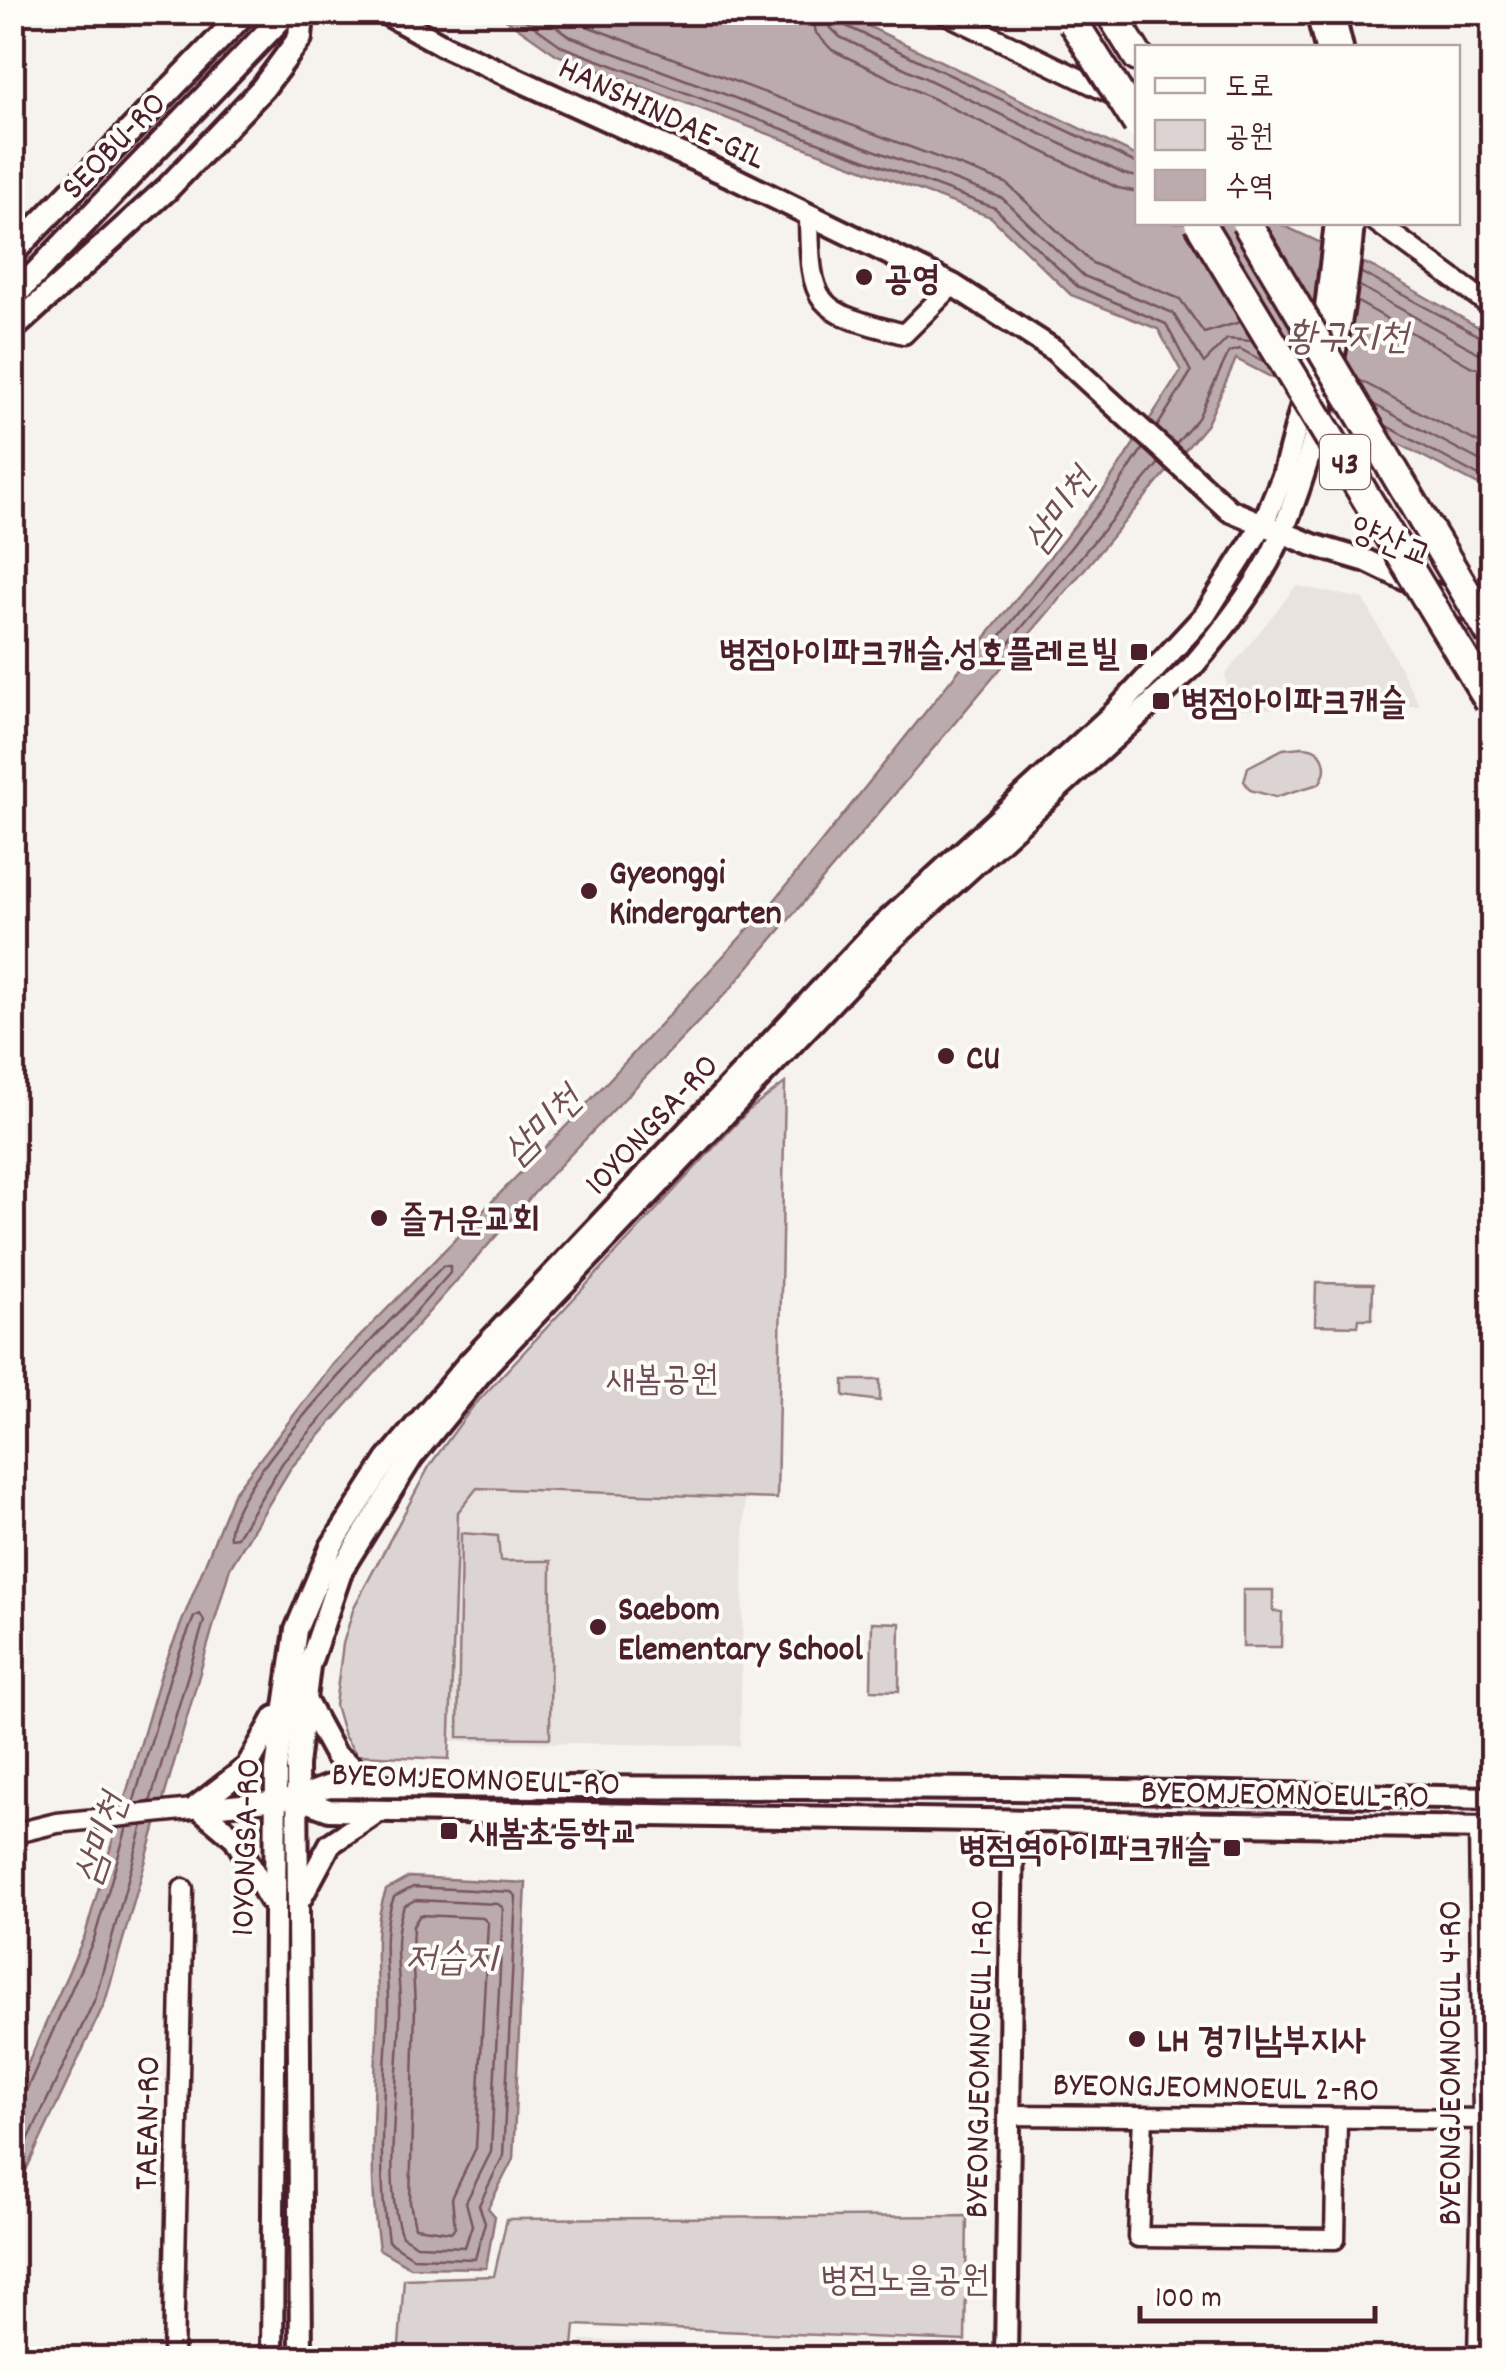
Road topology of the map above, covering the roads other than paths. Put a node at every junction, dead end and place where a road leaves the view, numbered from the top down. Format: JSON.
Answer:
{"nodes":[{"id":1,"x":245,"y":12,"type":"edge"},
{"id":2,"x":286,"y":12,"type":"edge"},
{"id":3,"x":302,"y":12,"type":"edge"},
{"id":4,"x":383,"y":12,"type":"edge"},
{"id":5,"x":942,"y":12,"type":"edge"},
{"id":6,"x":1110,"y":12,"type":"edge"},
{"id":7,"x":1317,"y":12,"type":"edge"},
{"id":8,"x":1333,"y":12,"type":"edge"},
{"id":9,"x":1070,"y":17,"type":"edge"},
{"id":10,"x":1334,"y":45,"type":"edge"},
{"id":11,"x":1334,"y":45,"type":"edge"},
{"id":12,"x":1135,"y":53,"type":"edge"},
{"id":13,"x":1135,"y":105,"type":"edge"},
{"id":14,"x":1135,"y":119,"type":"edge"},
{"id":15,"x":71,"y":193,"type":"junction"},
{"id":16,"x":809,"y":214,"type":"junction"},
{"id":17,"x":1201,"y":225,"type":"edge"},
{"id":18,"x":1248,"y":225,"type":"edge"},
{"id":19,"x":1336,"y":225,"type":"edge"},
{"id":20,"x":1353,"y":225,"type":"edge"},
{"id":21,"x":1380,"y":225,"type":"edge"},
{"id":22,"x":12,"y":244,"type":"edge"},
{"id":23,"x":12,"y":253,"type":"edge"},
{"id":24,"x":952,"y":285,"type":"junction"},
{"id":25,"x":12,"y":298,"type":"edge"},
{"id":26,"x":1492,"y":307,"type":"edge"},
{"id":27,"x":12,"y":329,"type":"edge"},
{"id":28,"x":1124,"y":413,"type":"joint"},
{"id":29,"x":1291,"y":479,"type":"junction"},
{"id":30,"x":1272,"y":528,"type":"junction"},
{"id":31,"x":1220,"y":592,"type":"junction"},
{"id":32,"x":1241,"y":605,"type":"junction"},
{"id":33,"x":1492,"y":624,"type":"edge"},
{"id":34,"x":1492,"y":636,"type":"edge"},
{"id":35,"x":1491,"y":704,"type":"edge"},
{"id":36,"x":293,"y":1704,"type":"junction"},
{"id":37,"x":381,"y":1786,"type":"junction"},
{"id":38,"x":905,"y":1788,"type":"junction"},
{"id":39,"x":1120,"y":1791,"type":"junction"},
{"id":40,"x":1393,"y":1796,"type":"junction"},
{"id":41,"x":297,"y":1798,"type":"junction"},
{"id":42,"x":1492,"y":1798,"type":"edge"},
{"id":43,"x":274,"y":1801,"type":"junction"},
{"id":44,"x":197,"y":1806,"type":"junction"},
{"id":45,"x":380,"y":1810,"type":"junction"},
{"id":46,"x":904,"y":1819,"type":"junction"},
{"id":47,"x":1013,"y":1820,"type":"junction"},
{"id":48,"x":1117,"y":1822,"type":"junction"},
{"id":49,"x":1390,"y":1826,"type":"junction"},
{"id":50,"x":1486,"y":1828,"type":"edge"},
{"id":51,"x":12,"y":1834,"type":"edge"},
{"id":52,"x":182,"y":1889,"type":"dead end"},
{"id":53,"x":298,"y":1904,"type":"junction"},
{"id":54,"x":272,"y":1905,"type":"junction"},
{"id":55,"x":1008,"y":2115,"type":"junction"},
{"id":56,"x":1143,"y":2118,"type":"junction"},
{"id":57,"x":1337,"y":2119,"type":"junction"},
{"id":58,"x":1488,"y":2120,"type":"edge"},
{"id":59,"x":173,"y":2358,"type":"edge"},
{"id":60,"x":272,"y":2358,"type":"edge"},
{"id":61,"x":301,"y":2358,"type":"edge"},
{"id":62,"x":1006,"y":2358,"type":"edge"},
{"id":63,"x":1478,"y":2358,"type":"edge"}],
"edges":[{"from":1,"to":15,"type":"main road","name":"SEOBU-RO"},
{"from":2,"to":25,"type":"main road","name":"SEOBU-RO"},
{"from":3,"to":27,"type":"main road"},
{"from":4,"to":16,"type":"street","name":"HANSHINDAE-GIL"},
{"from":5,"to":13,"type":"street"},
{"from":6,"to":12,"type":"highway"},
{"from":7,"to":10,"type":"street"},
{"from":8,"to":11,"type":"street"},
{"from":9,"to":14,"type":"highway","bridge":true},
{"from":15,"to":22,"type":"main road"},
{"from":15,"to":23,"type":"main road","name":"SEOBU-RO"},
{"from":16,"to":24,"type":"street","name":"HANSHINDAE-GIL"},
{"from":16,"to":24,"type":"street"},
{"from":17,"to":35,"type":"highway","number":"43","bridge":true},
{"from":18,"to":34,"type":"highway","number":"43","bridge":true},
{"from":19,"to":29,"type":"street","name":"10YONGSA-RO","bridge":true},
{"from":20,"to":29,"type":"street","name":"10YONGSA-RO","bridge":true},
{"from":21,"to":26,"type":"street"},
{"from":24,"to":28,"type":"street","name":"HANSHINDAE-GIL"},
{"from":28,"to":30,"type":"street","name":"양산교"},
{"from":29,"to":30,"type":"street","name":"10YONGSA-RO"},
{"from":30,"to":31,"type":"street","name":"10YONGSA-RO"},
{"from":30,"to":32,"type":"street","name":"10YONGSA-RO"},
{"from":30,"to":33,"type":"street","name":"양산교"},
{"from":31,"to":32,"type":"street"},
{"from":31,"to":36,"type":"street","name":"10YONGSA-RO"},
{"from":32,"to":36,"type":"street","name":"10YONGSA-RO"},
{"from":36,"to":37,"type":"street"},
{"from":36,"to":41,"type":"street","name":"10YONGSA-RO"},
{"from":36,"to":43,"type":"street","name":"10YONGSA-RO"},
{"from":36,"to":44,"type":"street"},
{"from":37,"to":38,"type":"street","name":"BYEOMJEOMNOEUL-RO"},
{"from":37,"to":41,"type":"street","name":"BYEOMJEOMNOEUL-RO"},
{"from":37,"to":45,"type":"street"},
{"from":38,"to":39,"type":"street","name":"BYEOMJEOMNOEUL-RO"},
{"from":38,"to":46,"type":"street"},
{"from":39,"to":40,"type":"street","name":"BYEOMJEOMNOEUL-RO"},
{"from":39,"to":48,"type":"street"},
{"from":40,"to":42,"type":"street","name":"BYEOMJEOMNOEUL-RO"},
{"from":40,"to":49,"type":"street"},
{"from":41,"to":43,"type":"street"},
{"from":41,"to":45,"type":"street","name":"BYEOMJEOMNOEUL-RO"},
{"from":41,"to":53,"type":"street","name":"10YONGSA-RO"},
{"from":43,"to":44,"type":"street"},
{"from":43,"to":54,"type":"street","name":"10YONGSA-RO"},
{"from":44,"to":51,"type":"street"},
{"from":44,"to":54,"type":"street"},
{"from":45,"to":46,"type":"street","name":"BYEOMJEOMNOEUL-RO"},
{"from":45,"to":53,"type":"street"},
{"from":46,"to":47,"type":"street","name":"BYEOMJEOMNOEUL-RO"},
{"from":47,"to":48,"type":"street","name":"BYEOMJEOMNOEUL-RO"},
{"from":47,"to":55,"type":"street","name":"BYEONGJEOMNOEUL 1-RO"},
{"from":48,"to":49,"type":"street","name":"BYEOMJEOMNOEUL-RO"},
{"from":49,"to":50,"type":"street","name":"BYEOMJEOMNOEUL-RO"},
{"from":50,"to":58,"type":"street","name":"BYEONGJEOMNOEUL 4-RO"},
{"from":52,"to":59,"type":"street","name":"TAEAN-RO"},
{"from":53,"to":61,"type":"street","name":"10YONGSA-RO"},
{"from":54,"to":60,"type":"street","name":"10YONGSA-RO"},
{"from":55,"to":56,"type":"street","name":"BYEONGJEOMNOEUL 2-RO"},
{"from":55,"to":62,"type":"street","name":"BYEONGJEOMNOEUL 1-RO"},
{"from":56,"to":57,"type":"street","name":"BYEONGJEOMNOEUL 2-RO"},
{"from":56,"to":57,"type":"street"},
{"from":57,"to":58,"type":"street","name":"BYEONGJEOMNOEUL 2-RO"},
{"from":58,"to":63,"type":"street","name":"BYEONGJEOMNOEUL 4-RO"}]}
